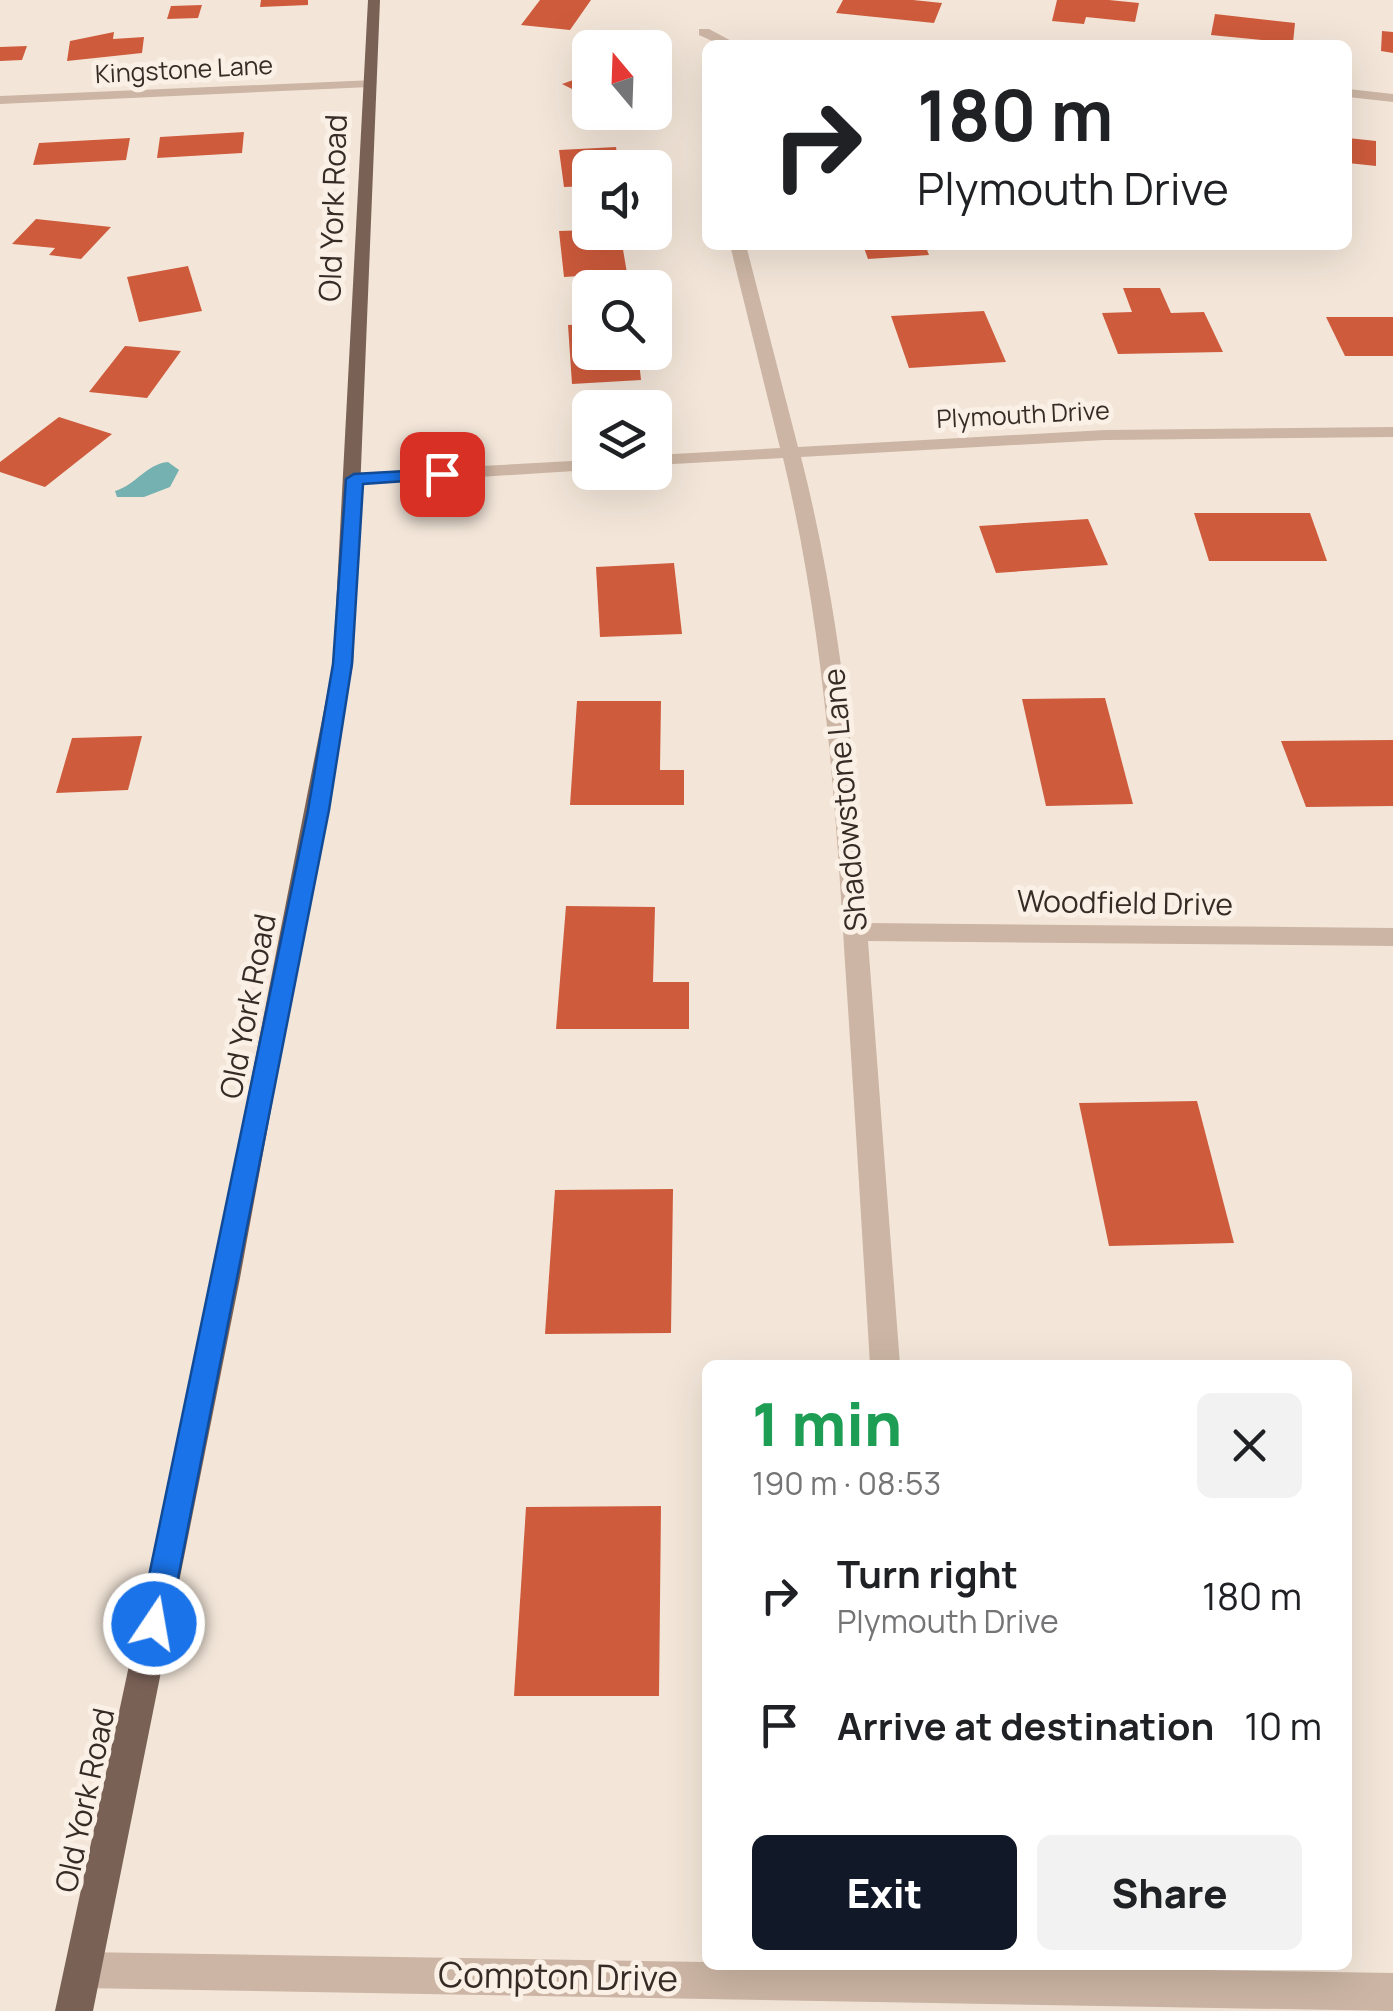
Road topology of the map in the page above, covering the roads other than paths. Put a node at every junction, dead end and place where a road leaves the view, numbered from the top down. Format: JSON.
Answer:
{"nodes":[{"id":1,"x":374,"y":0,"type":"edge"},
{"id":2,"x":704,"y":32,"type":"dead end"},
{"id":3,"x":721,"y":40,"type":"edge"},
{"id":4,"x":370,"y":83,"type":"junction"},
{"id":5,"x":1352,"y":93,"type":"edge"},
{"id":6,"x":1393,"y":98,"type":"edge"},
{"id":7,"x":0,"y":100,"type":"edge"},
{"id":8,"x":739,"y":250,"type":"edge"},
{"id":9,"x":1393,"y":432,"type":"edge"},
{"id":10,"x":788,"y":452,"type":"junction"},
{"id":11,"x":672,"y":459,"type":"edge"},
{"id":12,"x":572,"y":465,"type":"edge"},
{"id":13,"x":354,"y":479,"type":"junction"},
{"id":14,"x":856,"y":932,"type":"junction"},
{"id":15,"x":1393,"y":937,"type":"edge"},
{"id":16,"x":884,"y":1360,"type":"edge"},
{"id":17,"x":82,"y":1970,"type":"junction"},
{"id":18,"x":925,"y":1973,"type":"edge"},
{"id":19,"x":1393,"y":1992,"type":"edge"},
{"id":20,"x":74,"y":2011,"type":"edge"}],
"edges":[{"from":1,"to":4,"type":"main road","name":"Old York Road"},
{"from":2,"to":3,"type":"street"},
{"from":4,"to":7,"type":"street","name":"Kingstone Lane"},
{"from":4,"to":13,"type":"main road","name":"Old York Road"},
{"from":5,"to":6,"type":"street"},
{"from":8,"to":10,"type":"street","name":"Shadowstone Lane"},
{"from":9,"to":10,"type":"street","name":"Plymouth Drive"},
{"from":10,"to":11,"type":"street","name":"Plymouth Drive"},
{"from":10,"to":14,"type":"street","name":"Shadowstone Lane"},
{"from":12,"to":13,"type":"street"},
{"from":13,"to":17,"type":"main road","name":"Old York Road"},
{"from":14,"to":15,"type":"street","name":"Woodfield Drive"},
{"from":14,"to":16,"type":"street","name":"Shadowstone Lane"},
{"from":17,"to":18,"type":"street","name":"Compton Drive"},
{"from":17,"to":20,"type":"main road","name":"Old York Road"},
{"from":18,"to":19,"type":"street","name":"Compton Drive"}]}
